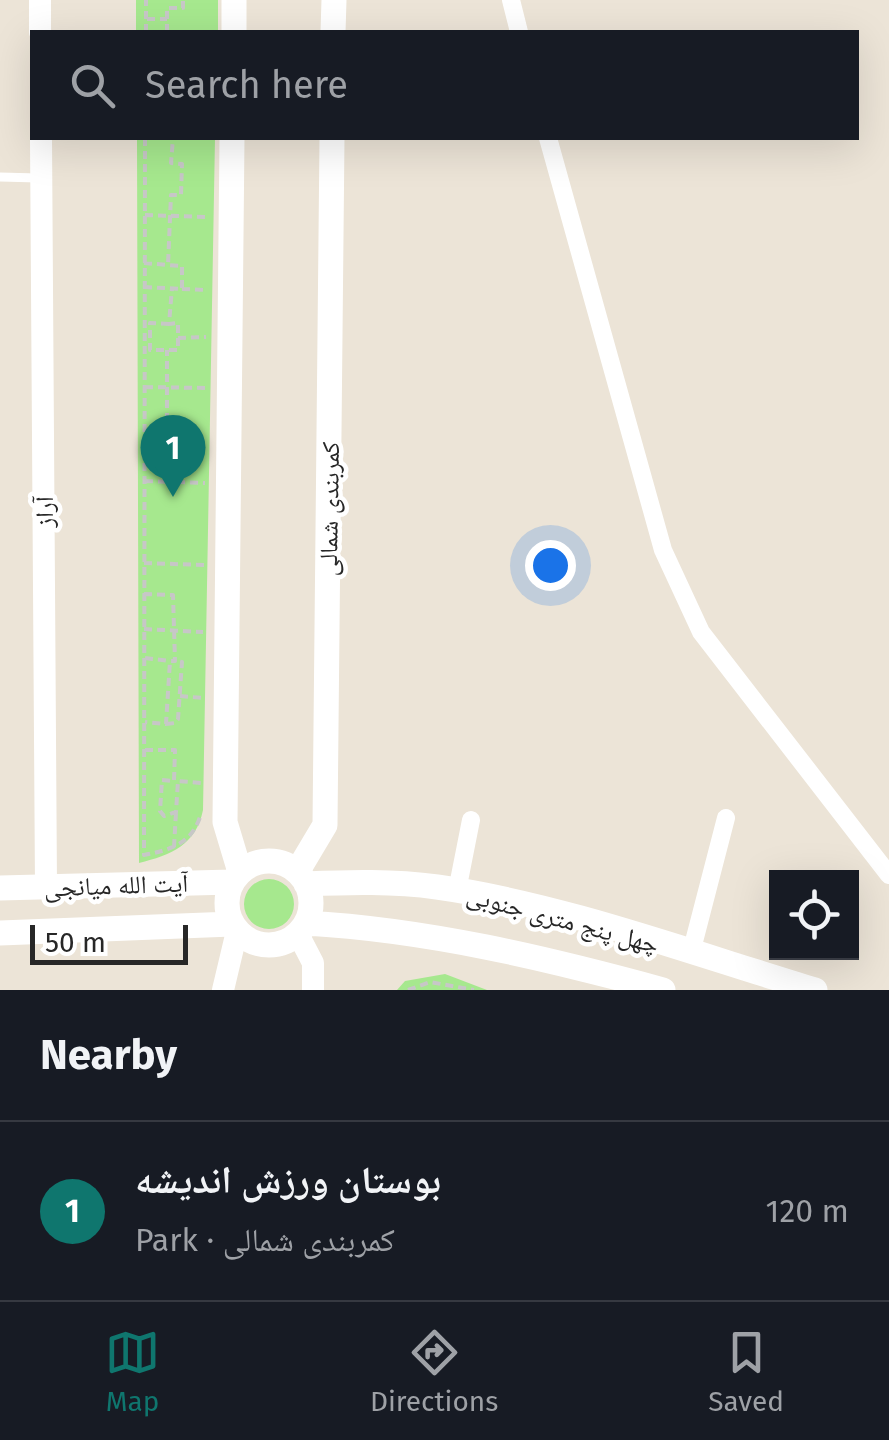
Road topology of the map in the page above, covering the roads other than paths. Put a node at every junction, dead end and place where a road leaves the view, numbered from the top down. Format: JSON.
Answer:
{"nodes":[{"id":1,"x":40,"y":0,"type":"edge"},
{"id":2,"x":234,"y":0,"type":"edge"},
{"id":3,"x":334,"y":0,"type":"edge"},
{"id":4,"x":511,"y":0,"type":"edge"},
{"id":5,"x":40,"y":30,"type":"edge"},
{"id":6,"x":234,"y":30,"type":"edge"},
{"id":7,"x":333,"y":30,"type":"edge"},
{"id":8,"x":518,"y":30,"type":"edge"},
{"id":9,"x":41,"y":140,"type":"edge"},
{"id":10,"x":232,"y":140,"type":"edge"},
{"id":11,"x":332,"y":140,"type":"edge"},
{"id":12,"x":549,"y":140,"type":"edge"},
{"id":13,"x":0,"y":178,"type":"edge"},
{"id":14,"x":41,"y":178,"type":"junction"},
{"id":15,"x":726,"y":818,"type":"dead end"},
{"id":16,"x":471,"y":820,"type":"dead end"},
{"id":17,"x":889,"y":875,"type":"edge"},
{"id":18,"x":236,"y":877,"type":"junction"},
{"id":19,"x":302,"y":878,"type":"junction"},
{"id":20,"x":46,"y":887,"type":"junction"},
{"id":21,"x":0,"y":888,"type":"edge"},
{"id":22,"x":457,"y":892,"type":"junction"},
{"id":23,"x":235,"y":928,"type":"junction"},
{"id":24,"x":302,"y":929,"type":"junction"},
{"id":25,"x":0,"y":933,"type":"edge"},
{"id":26,"x":691,"y":953,"type":"junction"},
{"id":27,"x":223,"y":990,"type":"edge"},
{"id":28,"x":313,"y":990,"type":"edge"},
{"id":29,"x":663,"y":990,"type":"edge"},
{"id":30,"x":815,"y":990,"type":"edge"}],
"edges":[{"from":1,"to":5,"type":"street"},
{"from":2,"to":6,"type":"main road"},
{"from":3,"to":7,"type":"main road"},
{"from":4,"to":8,"type":"street"},
{"from":9,"to":14,"type":"street","name":"آراز"},
{"from":10,"to":18,"type":"main road"},
{"from":11,"to":19,"type":"main road","name":"کمربندی شمالی"},
{"from":12,"to":17,"type":"street"},
{"from":13,"to":14,"type":"lane"},
{"from":14,"to":20,"type":"street","name":"آراز"},
{"from":15,"to":26,"type":"street"},
{"from":16,"to":22,"type":"street"},
{"from":18,"to":19,"type":"main road"},
{"from":18,"to":20,"type":"main road","name":"آیت الله میانجی"},
{"from":18,"to":23,"type":"main road"},
{"from":19,"to":22,"type":"main road","name":"چهل پنج متری جنوبی"},
{"from":19,"to":24,"type":"main road"},
{"from":20,"to":21,"type":"main road","name":"آیت الله میانجی"},
{"from":22,"to":26,"type":"main road","name":"چهل پنج متری جنوبی"},
{"from":23,"to":24,"type":"main road"},
{"from":23,"to":25,"type":"main road","name":"آیت الله میانجی"},
{"from":23,"to":27,"type":"street"},
{"from":24,"to":28,"type":"street"},
{"from":24,"to":29,"type":"main road","name":"چهل پنج متری جنوبی"},
{"from":26,"to":30,"type":"main road","name":"چهل پنج متری جنوبی"}]}
